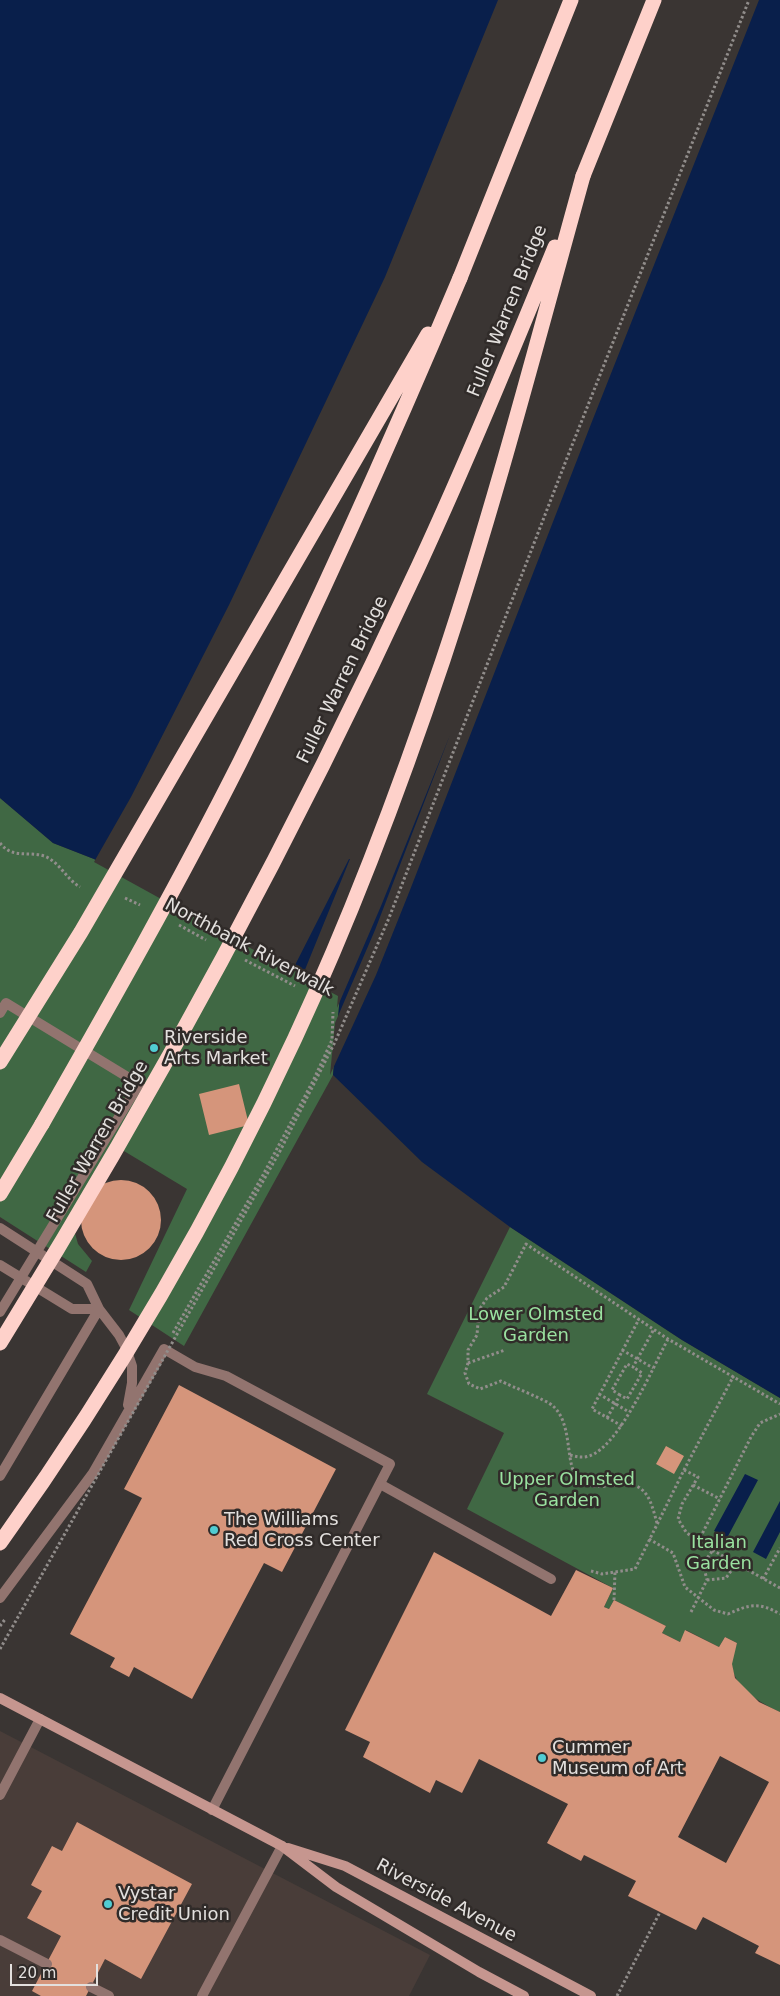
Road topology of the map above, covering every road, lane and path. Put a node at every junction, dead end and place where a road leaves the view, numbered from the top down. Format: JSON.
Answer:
{"nodes":[{"id":1,"x":571,"y":0,"type":"edge"},
{"id":2,"x":654,"y":0,"type":"edge"},
{"id":3,"x":583,"y":176,"type":"junction"},
{"id":4,"x":460,"y":278,"type":"junction"},
{"id":5,"x":0,"y":843,"type":"edge"},
{"id":6,"x":87,"y":890,"type":"dead end"},
{"id":7,"x":117,"y":896,"type":"dead end"},
{"id":8,"x":144,"y":907,"type":"dead end"},
{"id":9,"x":178,"y":925,"type":"dead end"},
{"id":10,"x":212,"y":943,"type":"dead end"},
{"id":11,"x":238,"y":957,"type":"dead end"},
{"id":12,"x":298,"y":988,"type":"dead end"},
{"id":13,"x":333,"y":1006,"type":"dead end"},
{"id":14,"x":0,"y":1013,"type":"edge"},
{"id":15,"x":0,"y":1062,"type":"edge"},
{"id":16,"x":0,"y":1194,"type":"edge"},
{"id":17,"x":0,"y":1228,"type":"edge"},
{"id":18,"x":36,"y":1251,"type":"junction"},
{"id":19,"x":0,"y":1265,"type":"edge"},
{"id":20,"x":20,"y":1278,"type":"junction"},
{"id":21,"x":99,"y":1309,"type":"junction"},
{"id":22,"x":0,"y":1312,"type":"edge"},
{"id":23,"x":639,"y":1319,"type":"junction"},
{"id":24,"x":654,"y":1329,"type":"junction"},
{"id":25,"x":668,"y":1339,"type":"junction"},
{"id":26,"x":0,"y":1342,"type":"edge"},
{"id":27,"x":164,"y":1349,"type":"junction"},
{"id":28,"x":505,"y":1350,"type":"dead end"},
{"id":29,"x":622,"y":1350,"type":"junction"},
{"id":30,"x":637,"y":1359,"type":"junction"},
{"id":31,"x":468,"y":1363,"type":"junction"},
{"id":32,"x":633,"y":1367,"type":"junction"},
{"id":33,"x":653,"y":1368,"type":"junction"},
{"id":34,"x":733,"y":1377,"type":"junction"},
{"id":35,"x":599,"y":1394,"type":"junction"},
{"id":36,"x":620,"y":1395,"type":"junction"},
{"id":37,"x":615,"y":1404,"type":"junction"},
{"id":38,"x":780,"y":1404,"type":"edge"},
{"id":39,"x":629,"y":1412,"type":"junction"},
{"id":40,"x":780,"y":1414,"type":"edge"},
{"id":41,"x":607,"y":1418,"type":"junction"},
{"id":42,"x":124,"y":1420,"type":"junction"},
{"id":43,"x":622,"y":1426,"type":"junction"},
{"id":44,"x":570,"y":1455,"type":"junction"},
{"id":45,"x":684,"y":1470,"type":"junction"},
{"id":46,"x":0,"y":1476,"type":"edge"},
{"id":47,"x":380,"y":1484,"type":"junction"},
{"id":48,"x":694,"y":1484,"type":"junction"},
{"id":49,"x":720,"y":1499,"type":"junction"},
{"id":50,"x":657,"y":1523,"type":"junction"},
{"id":51,"x":649,"y":1539,"type":"junction"},
{"id":52,"x":698,"y":1542,"type":"junction"},
{"id":53,"x":0,"y":1543,"type":"edge"},
{"id":54,"x":780,"y":1548,"type":"edge"},
{"id":55,"x":713,"y":1550,"type":"junction"},
{"id":56,"x":736,"y":1564,"type":"junction"},
{"id":57,"x":591,"y":1571,"type":"dead end"},
{"id":58,"x":615,"y":1572,"type":"junction"},
{"id":59,"x":762,"y":1578,"type":"junction"},
{"id":60,"x":551,"y":1579,"type":"dead end"},
{"id":61,"x":707,"y":1580,"type":"junction"},
{"id":62,"x":780,"y":1588,"type":"edge"},
{"id":63,"x":699,"y":1596,"type":"junction"},
{"id":64,"x":0,"y":1598,"type":"edge"},
{"id":65,"x":614,"y":1600,"type":"dead end"},
{"id":66,"x":691,"y":1612,"type":"dead end"},
{"id":67,"x":780,"y":1614,"type":"edge"},
{"id":68,"x":0,"y":1698,"type":"edge"},
{"id":69,"x":40,"y":1719,"type":"junction"},
{"id":70,"x":0,"y":1795,"type":"edge"},
{"id":71,"x":212,"y":1810,"type":"junction"},
{"id":72,"x":282,"y":1846,"type":"junction"},
{"id":73,"x":660,"y":1912,"type":"dead end"},
{"id":74,"x":0,"y":1940,"type":"edge"},
{"id":75,"x":47,"y":1964,"type":"dead end"},
{"id":76,"x":91,"y":1987,"type":"dead end"},
{"id":77,"x":109,"y":1996,"type":"edge"},
{"id":78,"x":202,"y":1996,"type":"edge"},
{"id":79,"x":524,"y":1996,"type":"edge"},
{"id":80,"x":591,"y":1996,"type":"edge"},
{"id":81,"x":617,"y":1996,"type":"edge"}],
"edges":[{"from":1,"to":4,"type":"highway"},
{"from":2,"to":3,"type":"highway","name":"Fuller Warren Bridge"},
{"from":3,"to":26,"type":"highway","name":"Fuller Warren Bridge","bridge":true},
{"from":3,"to":53,"type":"highway","bridge":true},
{"from":4,"to":15,"type":"highway","bridge":true},
{"from":4,"to":16,"type":"highway","bridge":true},
{"from":5,"to":6,"type":"path"},
{"from":7,"to":8,"type":"path","name":"Northbank Riverwalk"},
{"from":9,"to":10,"type":"path","name":"Northbank Riverwalk"},
{"from":11,"to":12,"type":"path","name":"Northbank Riverwalk"},
{"from":13,"to":27,"type":"path","name":"Northbank Riverwalk"},
{"from":14,"to":18,"type":"street"},
{"from":17,"to":18,"type":"street"},
{"from":18,"to":20,"type":"street"},
{"from":18,"to":21,"type":"street"},
{"from":19,"to":20,"type":"street"},
{"from":20,"to":21,"type":"street"},
{"from":20,"to":22,"type":"street"},
{"from":21,"to":42,"type":"street"},
{"from":21,"to":46,"type":"street"},
{"from":23,"to":24,"type":"path"},
{"from":23,"to":29,"type":"path"},
{"from":23,"to":31,"type":"path"},
{"from":24,"to":25,"type":"path"},
{"from":24,"to":30,"type":"path"},
{"from":25,"to":33,"type":"path"},
{"from":25,"to":34,"type":"path"},
{"from":27,"to":42,"type":"street"},
{"from":27,"to":47,"type":"street"},
{"from":28,"to":31,"type":"path"},
{"from":29,"to":30,"type":"path"},
{"from":29,"to":35,"type":"path"},
{"from":30,"to":32,"type":"path"},
{"from":30,"to":33,"type":"path"},
{"from":31,"to":44,"type":"path"},
{"from":32,"to":36,"type":"path"},
{"from":32,"to":36,"type":"path"},
{"from":33,"to":39,"type":"path"},
{"from":34,"to":38,"type":"path"},
{"from":34,"to":45,"type":"path"},
{"from":35,"to":37,"type":"path"},
{"from":35,"to":41,"type":"path"},
{"from":36,"to":37,"type":"path"},
{"from":37,"to":39,"type":"path"},
{"from":37,"to":41,"type":"path"},
{"from":39,"to":43,"type":"path"},
{"from":40,"to":49,"type":"path"},
{"from":41,"to":43,"type":"path"},
{"from":42,"to":64,"type":"street"},
{"from":43,"to":44,"type":"path"},
{"from":44,"to":50,"type":"path"},
{"from":45,"to":48,"type":"path"},
{"from":45,"to":50,"type":"path"},
{"from":47,"to":60,"type":"street"},
{"from":47,"to":71,"type":"street"},
{"from":48,"to":49,"type":"path"},
{"from":48,"to":52,"type":"path"},
{"from":49,"to":52,"type":"path"},
{"from":50,"to":51,"type":"path"},
{"from":51,"to":58,"type":"path"},
{"from":51,"to":63,"type":"path"},
{"from":52,"to":55,"type":"path"},
{"from":54,"to":59,"type":"path"},
{"from":55,"to":56,"type":"path"},
{"from":55,"to":61,"type":"path"},
{"from":56,"to":59,"type":"path"},
{"from":56,"to":61,"type":"path"},
{"from":57,"to":58,"type":"path"},
{"from":58,"to":65,"type":"path"},
{"from":59,"to":62,"type":"path"},
{"from":61,"to":63,"type":"path"},
{"from":63,"to":66,"type":"path"},
{"from":63,"to":67,"type":"path"},
{"from":68,"to":69,"type":"main road","name":"Riverside Avenue"},
{"from":69,"to":70,"type":"street"},
{"from":69,"to":71,"type":"main road","name":"Riverside Avenue"},
{"from":71,"to":72,"type":"main road","name":"Riverside Avenue"},
{"from":72,"to":78,"type":"street"},
{"from":72,"to":79,"type":"main road","name":"Riverside Avenue"},
{"from":72,"to":80,"type":"main road","name":"Riverside Avenue"},
{"from":73,"to":81,"type":"path"},
{"from":74,"to":75,"type":"street"},
{"from":76,"to":77,"type":"street"}]}
